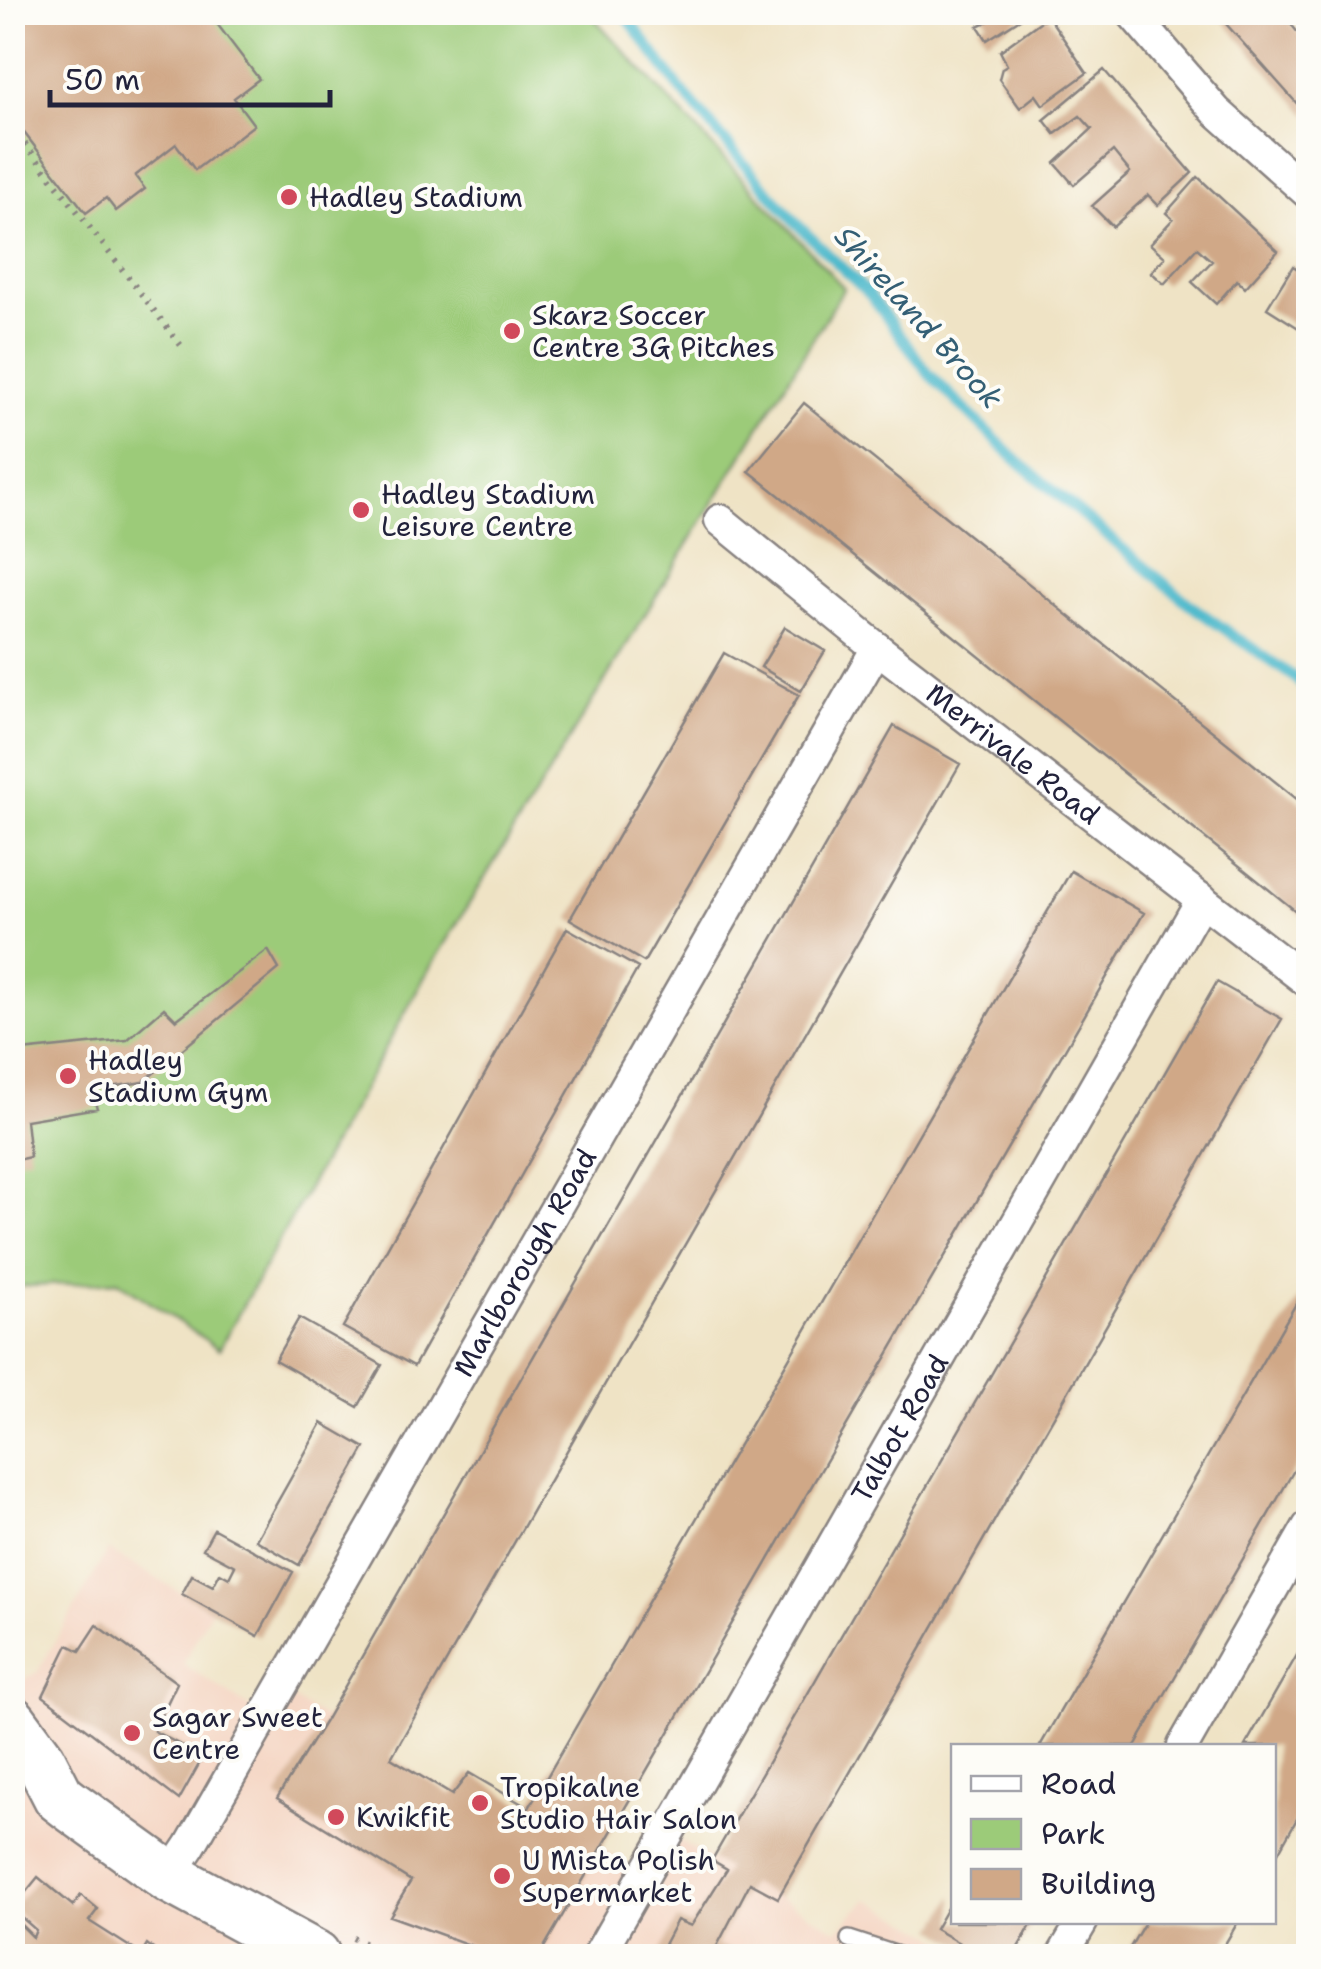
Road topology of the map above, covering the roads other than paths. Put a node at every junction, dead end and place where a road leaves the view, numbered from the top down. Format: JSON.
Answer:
{"nodes":[{"id":1,"x":1131,"y":12,"type":"edge"},
{"id":2,"x":1308,"y":193,"type":"edge"},
{"id":3,"x":720,"y":520,"type":"dead end"},
{"id":4,"x":877,"y":648,"type":"junction"},
{"id":5,"x":1202,"y":899,"type":"junction"},
{"id":6,"x":1308,"y":982,"type":"edge"},
{"id":7,"x":1308,"y":1527,"type":"edge"},
{"id":8,"x":12,"y":1722,"type":"edge"},
{"id":9,"x":1183,"y":1744,"type":"edge"},
{"id":10,"x":12,"y":1772,"type":"edge"},
{"id":11,"x":59,"y":1797,"type":"junction"},
{"id":12,"x":169,"y":1877,"type":"junction"},
{"id":13,"x":1081,"y":1924,"type":"edge"},
{"id":14,"x":849,"y":1939,"type":"dead end"},
{"id":15,"x":316,"y":1956,"type":"edge"},
{"id":16,"x":598,"y":1956,"type":"edge"},
{"id":17,"x":901,"y":1956,"type":"edge"},
{"id":18,"x":1062,"y":1956,"type":"edge"}],
"edges":[{"from":1,"to":2,"type":"street"},
{"from":3,"to":4,"type":"street","name":"Merrivale Road"},
{"from":4,"to":5,"type":"street","name":"Merrivale Road"},
{"from":4,"to":12,"type":"street","name":"Marlborough Road"},
{"from":5,"to":6,"type":"street","name":"Merrivale Road"},
{"from":5,"to":16,"type":"street","name":"Talbot Road"},
{"from":7,"to":9,"type":"street"},
{"from":8,"to":11,"type":"main road"},
{"from":10,"to":11,"type":"main road"},
{"from":11,"to":12,"type":"main road"},
{"from":12,"to":15,"type":"main road"},
{"from":13,"to":18,"type":"street"},
{"from":14,"to":17,"type":"lane"}]}
